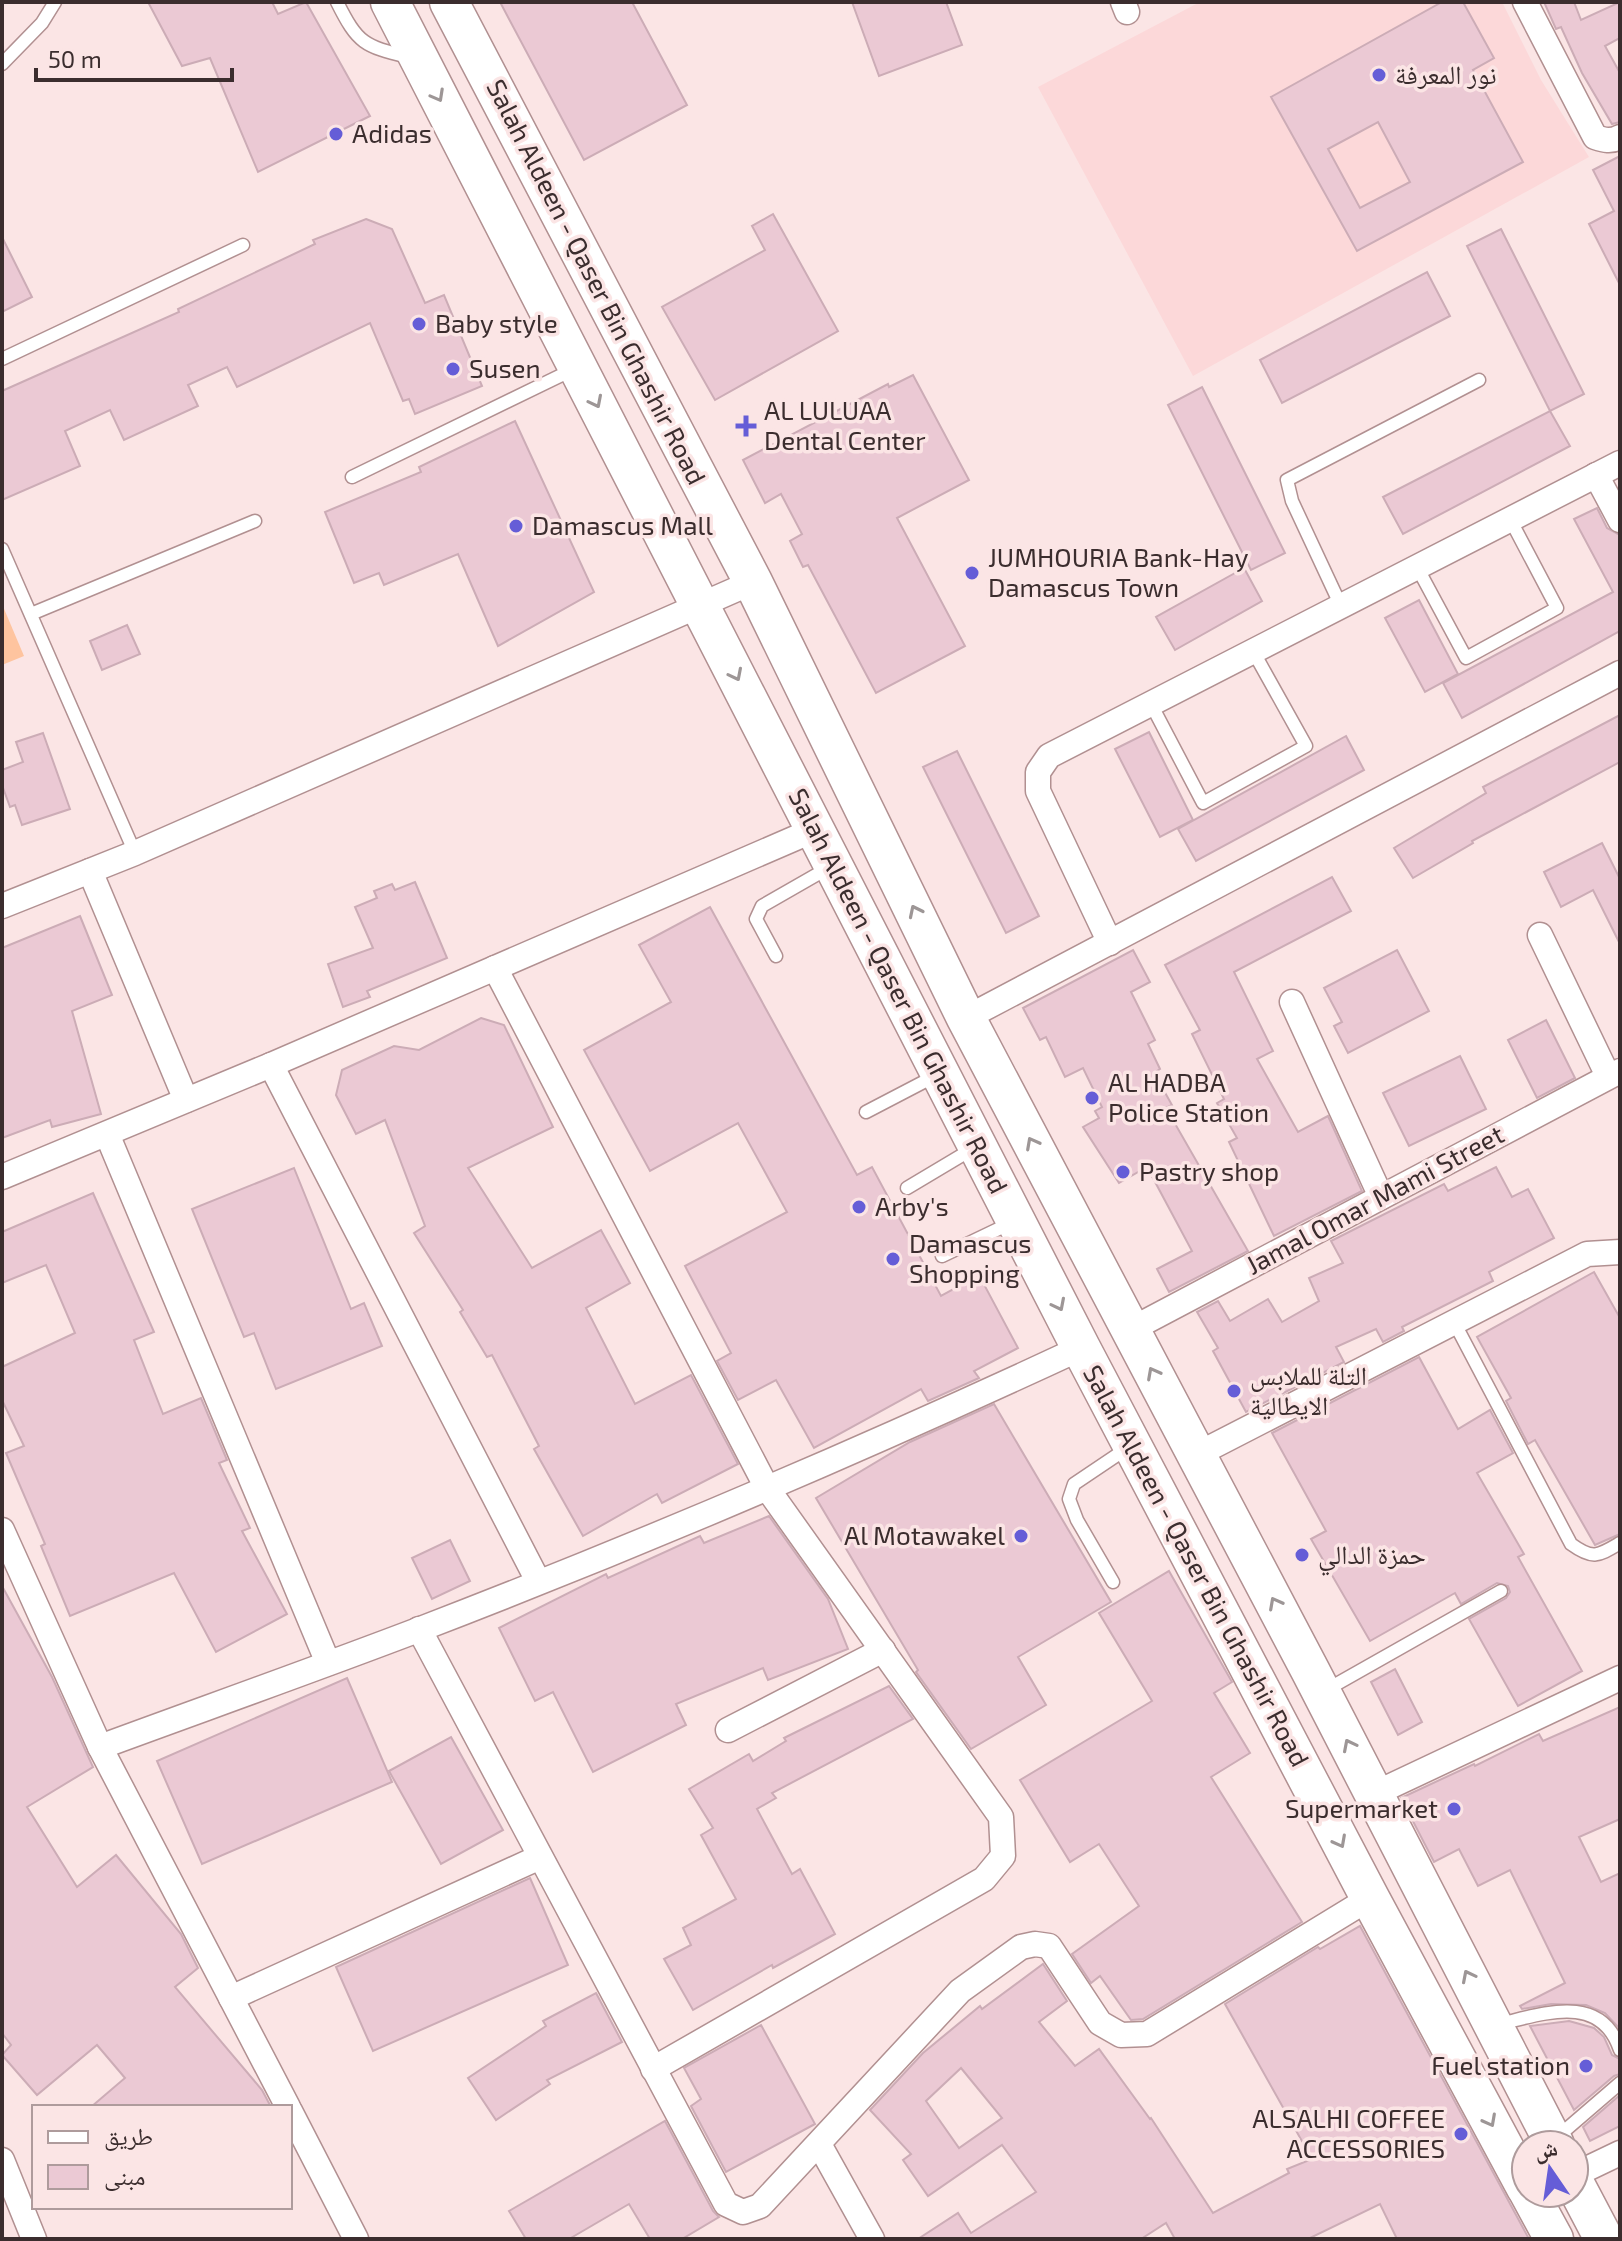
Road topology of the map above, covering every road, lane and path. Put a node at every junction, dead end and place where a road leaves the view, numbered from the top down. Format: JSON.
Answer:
{"nodes":[{"id":1,"x":55,"y":2,"type":"edge"},
{"id":2,"x":337,"y":2,"type":"edge"},
{"id":3,"x":390,"y":2,"type":"edge"},
{"id":4,"x":449,"y":2,"type":"edge"},
{"id":5,"x":1525,"y":2,"type":"edge"},
{"id":6,"x":418,"y":60,"type":"junction"},
{"id":7,"x":2,"y":64,"type":"edge"},
{"id":8,"x":1620,"y":137,"type":"edge"},
{"id":9,"x":243,"y":245,"type":"dead end"},
{"id":10,"x":2,"y":359,"type":"edge"},
{"id":11,"x":579,"y":367,"type":"junction"},
{"id":12,"x":1479,"y":380,"type":"dead end"},
{"id":13,"x":1620,"y":463,"type":"edge"},
{"id":14,"x":1596,"y":475,"type":"junction"},
{"id":15,"x":352,"y":477,"type":"dead end"},
{"id":16,"x":1510,"y":519,"type":"junction"},
{"id":17,"x":1620,"y":520,"type":"edge"},
{"id":18,"x":255,"y":521,"type":"dead end"},
{"id":19,"x":2,"y":549,"type":"edge"},
{"id":20,"x":1417,"y":567,"type":"junction"},
{"id":21,"x":753,"y":582,"type":"junction"},
{"id":22,"x":701,"y":606,"type":"junction"},
{"id":23,"x":1341,"y":606,"type":"junction"},
{"id":24,"x":31,"y":614,"type":"junction"},
{"id":25,"x":1253,"y":651,"type":"junction"},
{"id":26,"x":1620,"y":673,"type":"edge"},
{"id":27,"x":1151,"y":704,"type":"junction"},
{"id":28,"x":814,"y":830,"type":"junction"},
{"id":29,"x":135,"y":853,"type":"junction"},
{"id":30,"x":833,"y":866,"type":"junction"},
{"id":31,"x":90,"y":871,"type":"junction"},
{"id":32,"x":2,"y":906,"type":"edge"},
{"id":33,"x":1540,"y":935,"type":"dead end"},
{"id":34,"x":1110,"y":943,"type":"junction"},
{"id":35,"x":776,"y":956,"type":"dead end"},
{"id":36,"x":495,"y":968,"type":"junction"},
{"id":37,"x":1292,"y":1002,"type":"dead end"},
{"id":38,"x":966,"y":1018,"type":"junction"},
{"id":39,"x":271,"y":1065,"type":"junction"},
{"id":40,"x":940,"y":1074,"type":"junction"},
{"id":41,"x":1614,"y":1074,"type":"edge"},
{"id":42,"x":186,"y":1100,"type":"junction"},
{"id":43,"x":866,"y":1112,"type":"dead end"},
{"id":44,"x":107,"y":1134,"type":"junction"},
{"id":45,"x":977,"y":1146,"type":"junction"},
{"id":46,"x":2,"y":1177,"type":"edge"},
{"id":47,"x":907,"y":1188,"type":"dead end"},
{"id":48,"x":1381,"y":1197,"type":"junction"},
{"id":49,"x":1016,"y":1221,"type":"junction"},
{"id":50,"x":1620,"y":1252,"type":"edge"},
{"id":51,"x":942,"y":1256,"type":"dead end"},
{"id":52,"x":1454,"y":1322,"type":"junction"},
{"id":53,"x":1130,"y":1330,"type":"junction"},
{"id":54,"x":1081,"y":1348,"type":"junction"},
{"id":55,"x":1132,"y":1445,"type":"junction"},
{"id":56,"x":1196,"y":1455,"type":"junction"},
{"id":57,"x":767,"y":1488,"type":"junction"},
{"id":58,"x":2,"y":1530,"type":"edge"},
{"id":59,"x":1620,"y":1543,"type":"edge"},
{"id":60,"x":538,"y":1581,"type":"junction"},
{"id":61,"x":1113,"y":1582,"type":"dead end"},
{"id":62,"x":1501,"y":1591,"type":"dead end"},
{"id":63,"x":419,"y":1629,"type":"junction"},
{"id":64,"x":883,"y":1650,"type":"junction"},
{"id":65,"x":328,"y":1663,"type":"junction"},
{"id":66,"x":1620,"y":1678,"type":"edge"},
{"id":67,"x":1316,"y":1682,"type":"junction"},
{"id":68,"x":728,"y":1730,"type":"dead end"},
{"id":69,"x":100,"y":1747,"type":"junction"},
{"id":70,"x":1374,"y":1794,"type":"junction"},
{"id":71,"x":540,"y":1857,"type":"junction"},
{"id":72,"x":1370,"y":1898,"type":"junction"},
{"id":73,"x":231,"y":1998,"type":"junction"},
{"id":74,"x":1493,"y":2025,"type":"junction"},
{"id":75,"x":1620,"y":2050,"type":"edge"},
{"id":76,"x":653,"y":2069,"type":"junction"},
{"id":77,"x":1620,"y":2083,"type":"edge"},
{"id":78,"x":287,"y":2105,"type":"edge"},
{"id":79,"x":292,"y":2115,"type":"edge"},
{"id":80,"x":1547,"y":2129,"type":"edge"},
{"id":81,"x":1569,"y":2129,"type":"edge"},
{"id":82,"x":819,"y":2144,"type":"junction"},
{"id":83,"x":1620,"y":2153,"type":"edge"},
{"id":84,"x":1510,"y":2158,"type":"edge"},
{"id":85,"x":2,"y":2160,"type":"edge"},
{"id":86,"x":1590,"y":2167,"type":"edge"},
{"id":87,"x":1537,"y":2209,"type":"edge"},
{"id":88,"x":1588,"y":2209,"type":"edge"},
{"id":89,"x":34,"y":2239,"type":"edge"},
{"id":90,"x":356,"y":2239,"type":"edge"},
{"id":91,"x":872,"y":2239,"type":"edge"},
{"id":92,"x":1554,"y":2239,"type":"edge"},
{"id":93,"x":1604,"y":2239,"type":"edge"}],
"edges":[{"from":1,"to":7,"type":"lane"},
{"from":2,"to":6,"type":"lane"},
{"from":3,"to":6,"type":"highway","name":"Salah Aldeen - Qaser Bin Ghashir Road"},
{"from":4,"to":21,"type":"highway","name":"Salah Aldeen - Qaser Bin Ghashir Road"},
{"from":5,"to":8,"type":"street"},
{"from":6,"to":11,"type":"highway","name":"Salah Aldeen - Qaser Bin Ghashir Road","one_way":true},
{"from":9,"to":10,"type":"lane"},
{"from":11,"to":15,"type":"lane"},
{"from":11,"to":22,"type":"highway","name":"Salah Aldeen - Qaser Bin Ghashir Road","one_way":true},
{"from":12,"to":23,"type":"lane"},
{"from":13,"to":14,"type":"street"},
{"from":14,"to":16,"type":"street"},
{"from":14,"to":17,"type":"street"},
{"from":16,"to":20,"type":"street"},
{"from":16,"to":20,"type":"lane"},
{"from":18,"to":24,"type":"lane"},
{"from":19,"to":24,"type":"lane"},
{"from":20,"to":23,"type":"street"},
{"from":21,"to":22,"type":"street"},
{"from":38,"to":21,"type":"highway","name":"Salah Aldeen - Qaser Bin Ghashir Road","one_way":true},
{"from":22,"to":28,"type":"highway","name":"Salah Aldeen - Qaser Bin Ghashir Road","one_way":true},
{"from":22,"to":29,"type":"street"},
{"from":23,"to":25,"type":"street"},
{"from":24,"to":29,"type":"lane"},
{"from":25,"to":27,"type":"street"},
{"from":25,"to":27,"type":"lane"},
{"from":26,"to":34,"type":"street"},
{"from":27,"to":34,"type":"street"},
{"from":28,"to":30,"type":"highway","name":"Salah Aldeen - Qaser Bin Ghashir Road"},
{"from":28,"to":36,"type":"street"},
{"from":29,"to":31,"type":"street"},
{"from":30,"to":35,"type":"lane"},
{"from":30,"to":40,"type":"highway","name":"Salah Aldeen - Qaser Bin Ghashir Road"},
{"from":31,"to":32,"type":"street"},
{"from":31,"to":42,"type":"street"},
{"from":33,"to":41,"type":"street"},
{"from":34,"to":38,"type":"street"},
{"from":36,"to":39,"type":"street"},
{"from":36,"to":57,"type":"street"},
{"from":37,"to":48,"type":"street"},
{"from":53,"to":38,"type":"highway","name":"Salah Aldeen - Qaser Bin Ghashir Road","one_way":true},
{"from":39,"to":42,"type":"street"},
{"from":39,"to":60,"type":"street"},
{"from":40,"to":43,"type":"lane"},
{"from":40,"to":45,"type":"highway","name":"Salah Aldeen - Qaser Bin Ghashir Road"},
{"from":41,"to":48,"type":"street","name":"Jamal Omar Mami Street"},
{"from":42,"to":44,"type":"street"},
{"from":44,"to":46,"type":"street"},
{"from":44,"to":65,"type":"street"},
{"from":45,"to":47,"type":"lane"},
{"from":45,"to":49,"type":"highway","name":"Salah Aldeen - Qaser Bin Ghashir Road"},
{"from":48,"to":53,"type":"street","name":"Jamal Omar Mami Street"},
{"from":49,"to":51,"type":"lane"},
{"from":49,"to":54,"type":"highway","name":"Salah Aldeen - Qaser Bin Ghashir Road","one_way":true},
{"from":50,"to":52,"type":"street"},
{"from":52,"to":56,"type":"street"},
{"from":52,"to":59,"type":"lane"},
{"from":56,"to":53,"type":"highway","name":"Salah Aldeen - Qaser Bin Ghashir Road","one_way":true},
{"from":54,"to":55,"type":"highway","name":"Salah Aldeen - Qaser Bin Ghashir Road"},
{"from":54,"to":57,"type":"street"},
{"from":55,"to":61,"type":"lane"},
{"from":55,"to":72,"type":"highway","name":"Salah Aldeen - Qaser Bin Ghashir Road","one_way":true},
{"from":67,"to":56,"type":"highway","name":"Salah Aldeen - Qaser Bin Ghashir Road","one_way":true},
{"from":57,"to":60,"type":"street"},
{"from":57,"to":64,"type":"street"},
{"from":58,"to":69,"type":"street"},
{"from":60,"to":63,"type":"street"},
{"from":62,"to":67,"type":"lane"},
{"from":63,"to":65,"type":"street"},
{"from":63,"to":71,"type":"street"},
{"from":64,"to":68,"type":"street"},
{"from":64,"to":76,"type":"street"},
{"from":65,"to":69,"type":"street"},
{"from":66,"to":70,"type":"street"},
{"from":70,"to":67,"type":"highway","name":"Salah Aldeen - Qaser Bin Ghashir Road","one_way":true},
{"from":69,"to":73,"type":"street"},
{"from":74,"to":70,"type":"highway","name":"Salah Aldeen - Qaser Bin Ghashir Road","one_way":true},
{"from":71,"to":73,"type":"street"},
{"from":71,"to":76,"type":"street"},
{"from":72,"to":82,"type":"street"},
{"from":72,"to":84,"type":"highway","name":"Salah Aldeen - Qaser Bin Ghashir Road","one_way":true},
{"from":73,"to":78,"type":"street"},
{"from":74,"to":75,"type":"lane"},
{"from":74,"to":80,"type":"highway","name":"Salah Aldeen - Qaser Bin Ghashir Road"},
{"from":76,"to":82,"type":"street"},
{"from":77,"to":81,"type":"lane"},
{"from":79,"to":90,"type":"street"},
{"from":82,"to":91,"type":"street"},
{"from":83,"to":86,"type":"street"},
{"from":85,"to":89,"type":"street"},
{"from":87,"to":92,"type":"highway","name":"Salah Aldeen - Qaser Bin Ghashir Road"},
{"from":88,"to":93,"type":"highway"}]}
